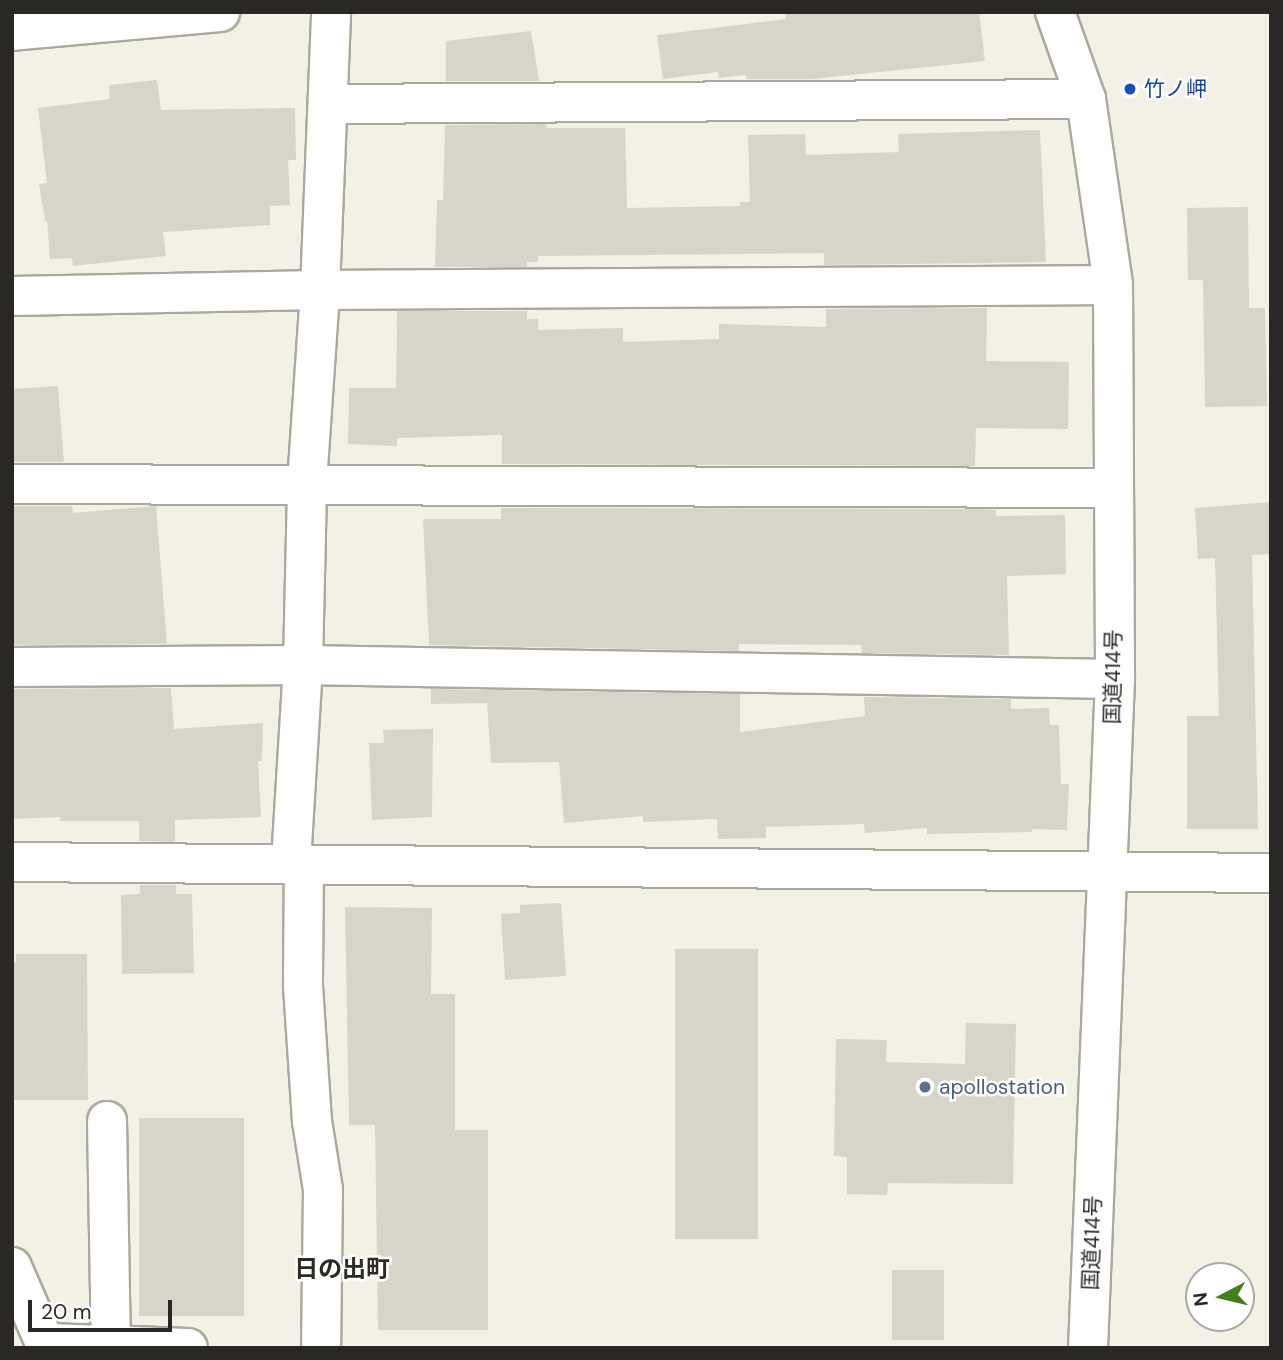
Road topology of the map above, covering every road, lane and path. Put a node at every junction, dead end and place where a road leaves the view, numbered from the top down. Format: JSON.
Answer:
{"nodes":[{"id":1,"x":220,"y":12,"type":"edge"},
{"id":2,"x":331,"y":12,"type":"edge"},
{"id":3,"x":1055,"y":12,"type":"edge"},
{"id":4,"x":12,"y":19,"type":"edge"},
{"id":5,"x":13,"y":31,"type":"edge"},
{"id":6,"x":1086,"y":99,"type":"junction"},
{"id":7,"x":329,"y":104,"type":"junction"},
{"id":8,"x":1113,"y":285,"type":"junction"},
{"id":9,"x":320,"y":290,"type":"junction"},
{"id":10,"x":12,"y":296,"type":"edge"},
{"id":11,"x":307,"y":483,"type":"junction"},
{"id":12,"x":12,"y":484,"type":"edge"},
{"id":13,"x":1113,"y":488,"type":"junction"},
{"id":14,"x":303,"y":665,"type":"junction"},
{"id":15,"x":12,"y":667,"type":"edge"},
{"id":16,"x":1115,"y":679,"type":"junction"},
{"id":17,"x":12,"y":862,"type":"edge"},
{"id":18,"x":298,"y":863,"type":"junction"},
{"id":19,"x":1105,"y":871,"type":"junction"},
{"id":20,"x":1271,"y":873,"type":"edge"},
{"id":21,"x":107,"y":1121,"type":"dead end"},
{"id":22,"x":12,"y":1267,"type":"edge"},
{"id":23,"x":47,"y":1345,"type":"edge"},
{"id":24,"x":111,"y":1345,"type":"junction"},
{"id":25,"x":188,"y":1348,"type":"edge"},
{"id":26,"x":321,"y":1348,"type":"edge"},
{"id":27,"x":1088,"y":1348,"type":"edge"}],
"edges":[{"from":1,"to":5,"type":"main road"},
{"from":2,"to":7,"type":"main road"},
{"from":3,"to":6,"type":"main road","name":"国道414号"},
{"from":4,"to":5,"type":"main road"},
{"from":6,"to":7,"type":"main road"},
{"from":6,"to":8,"type":"main road","name":"国道414号"},
{"from":7,"to":9,"type":"main road"},
{"from":8,"to":9,"type":"main road"},
{"from":8,"to":13,"type":"main road","name":"国道414号"},
{"from":9,"to":10,"type":"main road"},
{"from":9,"to":11,"type":"main road"},
{"from":11,"to":12,"type":"main road"},
{"from":11,"to":13,"type":"main road"},
{"from":11,"to":14,"type":"main road"},
{"from":13,"to":16,"type":"main road","name":"国道414号"},
{"from":14,"to":15,"type":"main road"},
{"from":14,"to":16,"type":"main road"},
{"from":14,"to":18,"type":"main road"},
{"from":16,"to":19,"type":"main road","name":"国道414号"},
{"from":17,"to":18,"type":"main road"},
{"from":18,"to":19,"type":"main road"},
{"from":18,"to":26,"type":"main road"},
{"from":19,"to":20,"type":"main road"},
{"from":19,"to":27,"type":"main road","name":"国道414号"},
{"from":21,"to":24,"type":"main road"},
{"from":22,"to":23,"type":"main road"},
{"from":23,"to":24,"type":"main road"},
{"from":24,"to":25,"type":"main road"}]}
